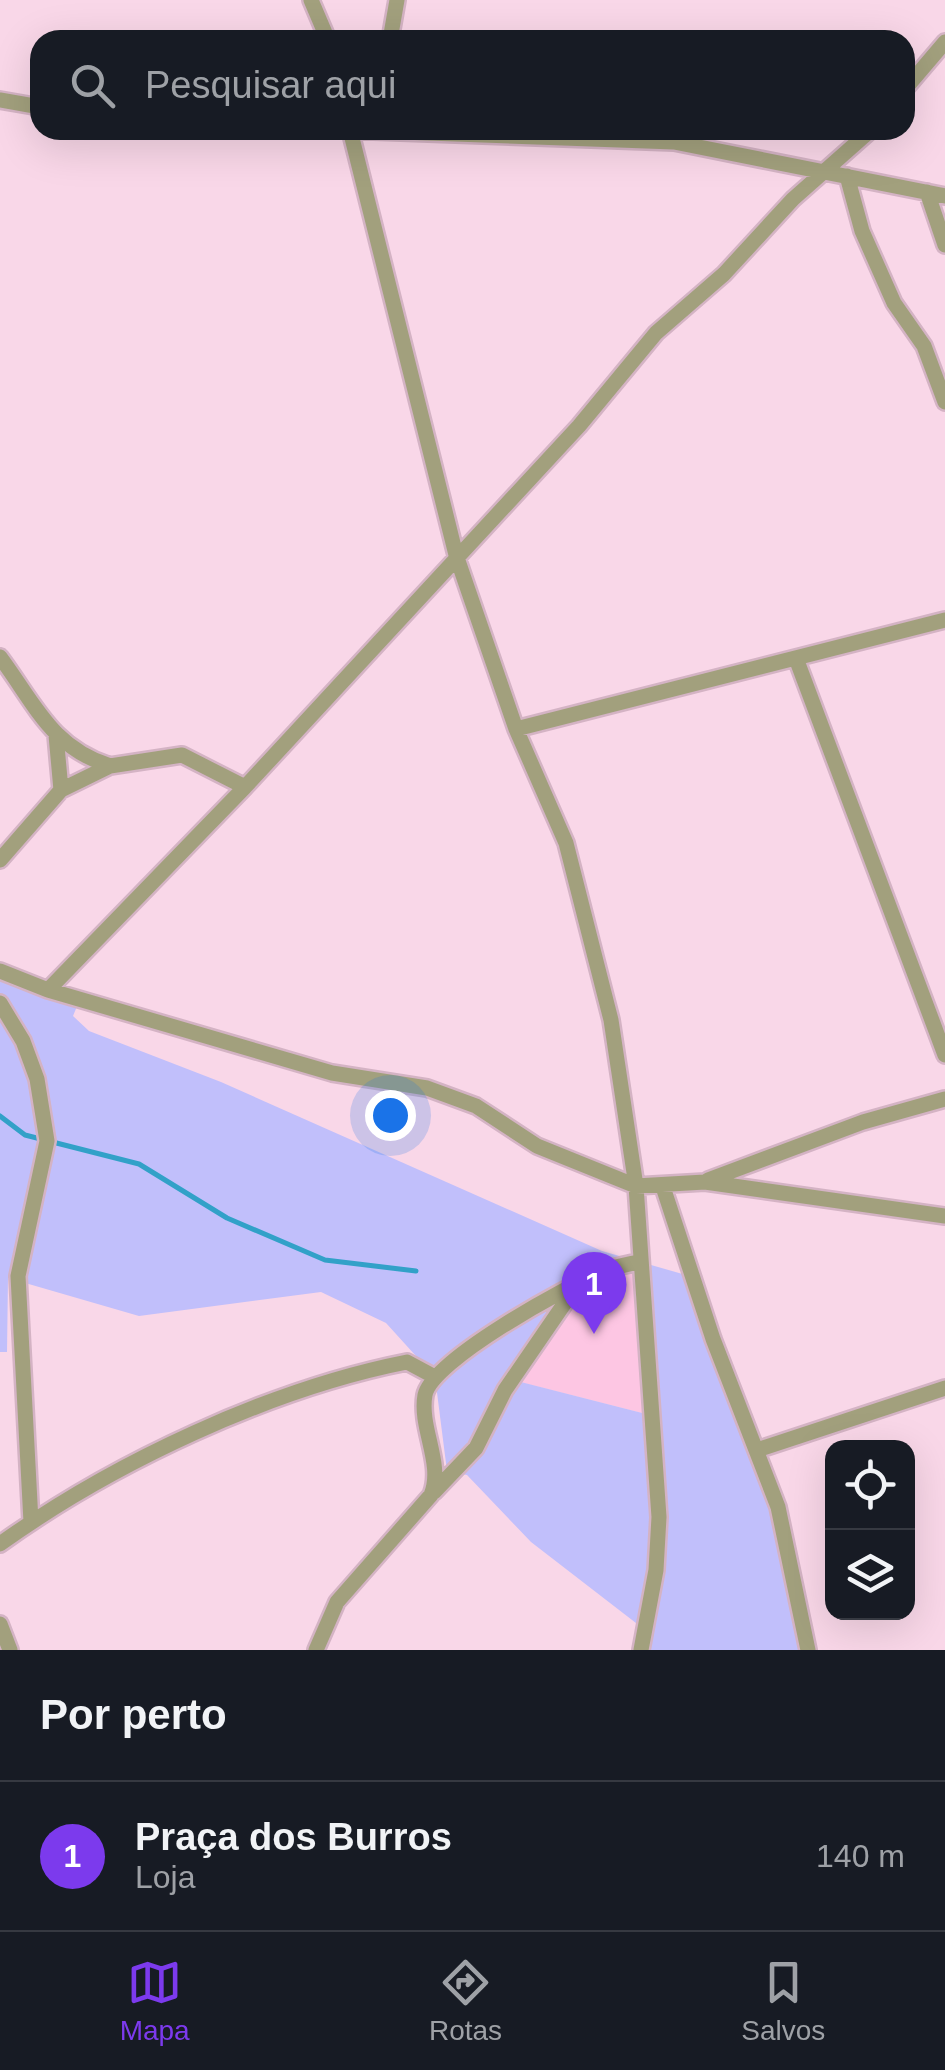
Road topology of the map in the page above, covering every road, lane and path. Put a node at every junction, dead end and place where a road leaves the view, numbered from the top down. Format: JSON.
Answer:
{"nodes":[{"id":1,"x":311,"y":0,"type":"edge"},
{"id":2,"x":398,"y":0,"type":"edge"},
{"id":3,"x":324,"y":30,"type":"edge"},
{"id":4,"x":392,"y":30,"type":"edge"},
{"id":5,"x":945,"y":42,"type":"edge"},
{"id":6,"x":915,"y":76,"type":"edge"},
{"id":7,"x":0,"y":100,"type":"edge"},
{"id":8,"x":30,"y":105,"type":"edge"},
{"id":9,"x":352,"y":140,"type":"edge"},
{"id":10,"x":620,"y":140,"type":"edge"},
{"id":11,"x":860,"y":140,"type":"edge"},
{"id":12,"x":826,"y":170,"type":"junction"},
{"id":13,"x":848,"y":176,"type":"junction"},
{"id":14,"x":927,"y":192,"type":"junction"},
{"id":15,"x":945,"y":196,"type":"edge"},
{"id":16,"x":945,"y":245,"type":"edge"},
{"id":17,"x":945,"y":402,"type":"edge"},
{"id":18,"x":456,"y":555,"type":"junction"},
{"id":19,"x":945,"y":620,"type":"edge"},
{"id":20,"x":0,"y":657,"type":"edge"},
{"id":21,"x":797,"y":661,"type":"junction"},
{"id":22,"x":516,"y":729,"type":"junction"},
{"id":23,"x":56,"y":736,"type":"junction"},
{"id":24,"x":110,"y":766,"type":"junction"},
{"id":25,"x":245,"y":787,"type":"junction"},
{"id":26,"x":61,"y":790,"type":"junction"},
{"id":27,"x":0,"y":860,"type":"edge"},
{"id":28,"x":0,"y":971,"type":"edge"},
{"id":29,"x":48,"y":990,"type":"junction"},
{"id":30,"x":0,"y":1003,"type":"edge"},
{"id":31,"x":945,"y":1055,"type":"edge"},
{"id":32,"x":945,"y":1099,"type":"edge"},
{"id":33,"x":705,"y":1182,"type":"junction"},
{"id":34,"x":636,"y":1186,"type":"junction"},
{"id":35,"x":662,"y":1187,"type":"junction"},
{"id":36,"x":945,"y":1216,"type":"edge"},
{"id":37,"x":638,"y":1262,"type":"junction"},
{"id":38,"x":576,"y":1287,"type":"junction"},
{"id":39,"x":436,"y":1377,"type":"junction"},
{"id":40,"x":945,"y":1388,"type":"edge"},
{"id":41,"x":757,"y":1450,"type":"junction"},
{"id":42,"x":431,"y":1495,"type":"junction"},
{"id":43,"x":31,"y":1522,"type":"junction"},
{"id":44,"x":0,"y":1544,"type":"edge"},
{"id":45,"x":0,"y":1624,"type":"edge"},
{"id":46,"x":10,"y":1650,"type":"edge"},
{"id":47,"x":316,"y":1650,"type":"edge"},
{"id":48,"x":641,"y":1650,"type":"edge"},
{"id":49,"x":808,"y":1650,"type":"edge"}],
"edges":[{"from":1,"to":3,"type":"street"},
{"from":2,"to":4,"type":"street"},
{"from":5,"to":6,"type":"street"},
{"from":7,"to":8,"type":"street"},
{"from":9,"to":18,"type":"street"},
{"from":10,"to":12,"type":"street"},
{"from":11,"to":12,"type":"street"},
{"from":12,"to":13,"type":"street"},
{"from":12,"to":18,"type":"street"},
{"from":13,"to":14,"type":"street"},
{"from":13,"to":17,"type":"street"},
{"from":14,"to":15,"type":"street"},
{"from":14,"to":16,"type":"street"},
{"from":18,"to":22,"type":"street"},
{"from":18,"to":25,"type":"street"},
{"from":19,"to":21,"type":"street"},
{"from":20,"to":23,"type":"street"},
{"from":21,"to":22,"type":"street"},
{"from":21,"to":31,"type":"street"},
{"from":22,"to":34,"type":"street"},
{"from":23,"to":24,"type":"street"},
{"from":23,"to":26,"type":"street"},
{"from":24,"to":25,"type":"street"},
{"from":24,"to":26,"type":"street"},
{"from":25,"to":29,"type":"street"},
{"from":26,"to":27,"type":"street"},
{"from":28,"to":29,"type":"street"},
{"from":29,"to":34,"type":"street"},
{"from":30,"to":43,"type":"street"},
{"from":32,"to":33,"type":"street"},
{"from":33,"to":35,"type":"street"},
{"from":33,"to":36,"type":"street"},
{"from":34,"to":35,"type":"street"},
{"from":34,"to":37,"type":"street"},
{"from":35,"to":41,"type":"street"},
{"from":37,"to":38,"type":"street"},
{"from":37,"to":48,"type":"street"},
{"from":38,"to":39,"type":"street"},
{"from":38,"to":42,"type":"street"},
{"from":39,"to":42,"type":"street"},
{"from":39,"to":43,"type":"street"},
{"from":40,"to":41,"type":"street"},
{"from":41,"to":49,"type":"street"},
{"from":42,"to":47,"type":"street"},
{"from":43,"to":44,"type":"street"},
{"from":45,"to":46,"type":"street"}]}
